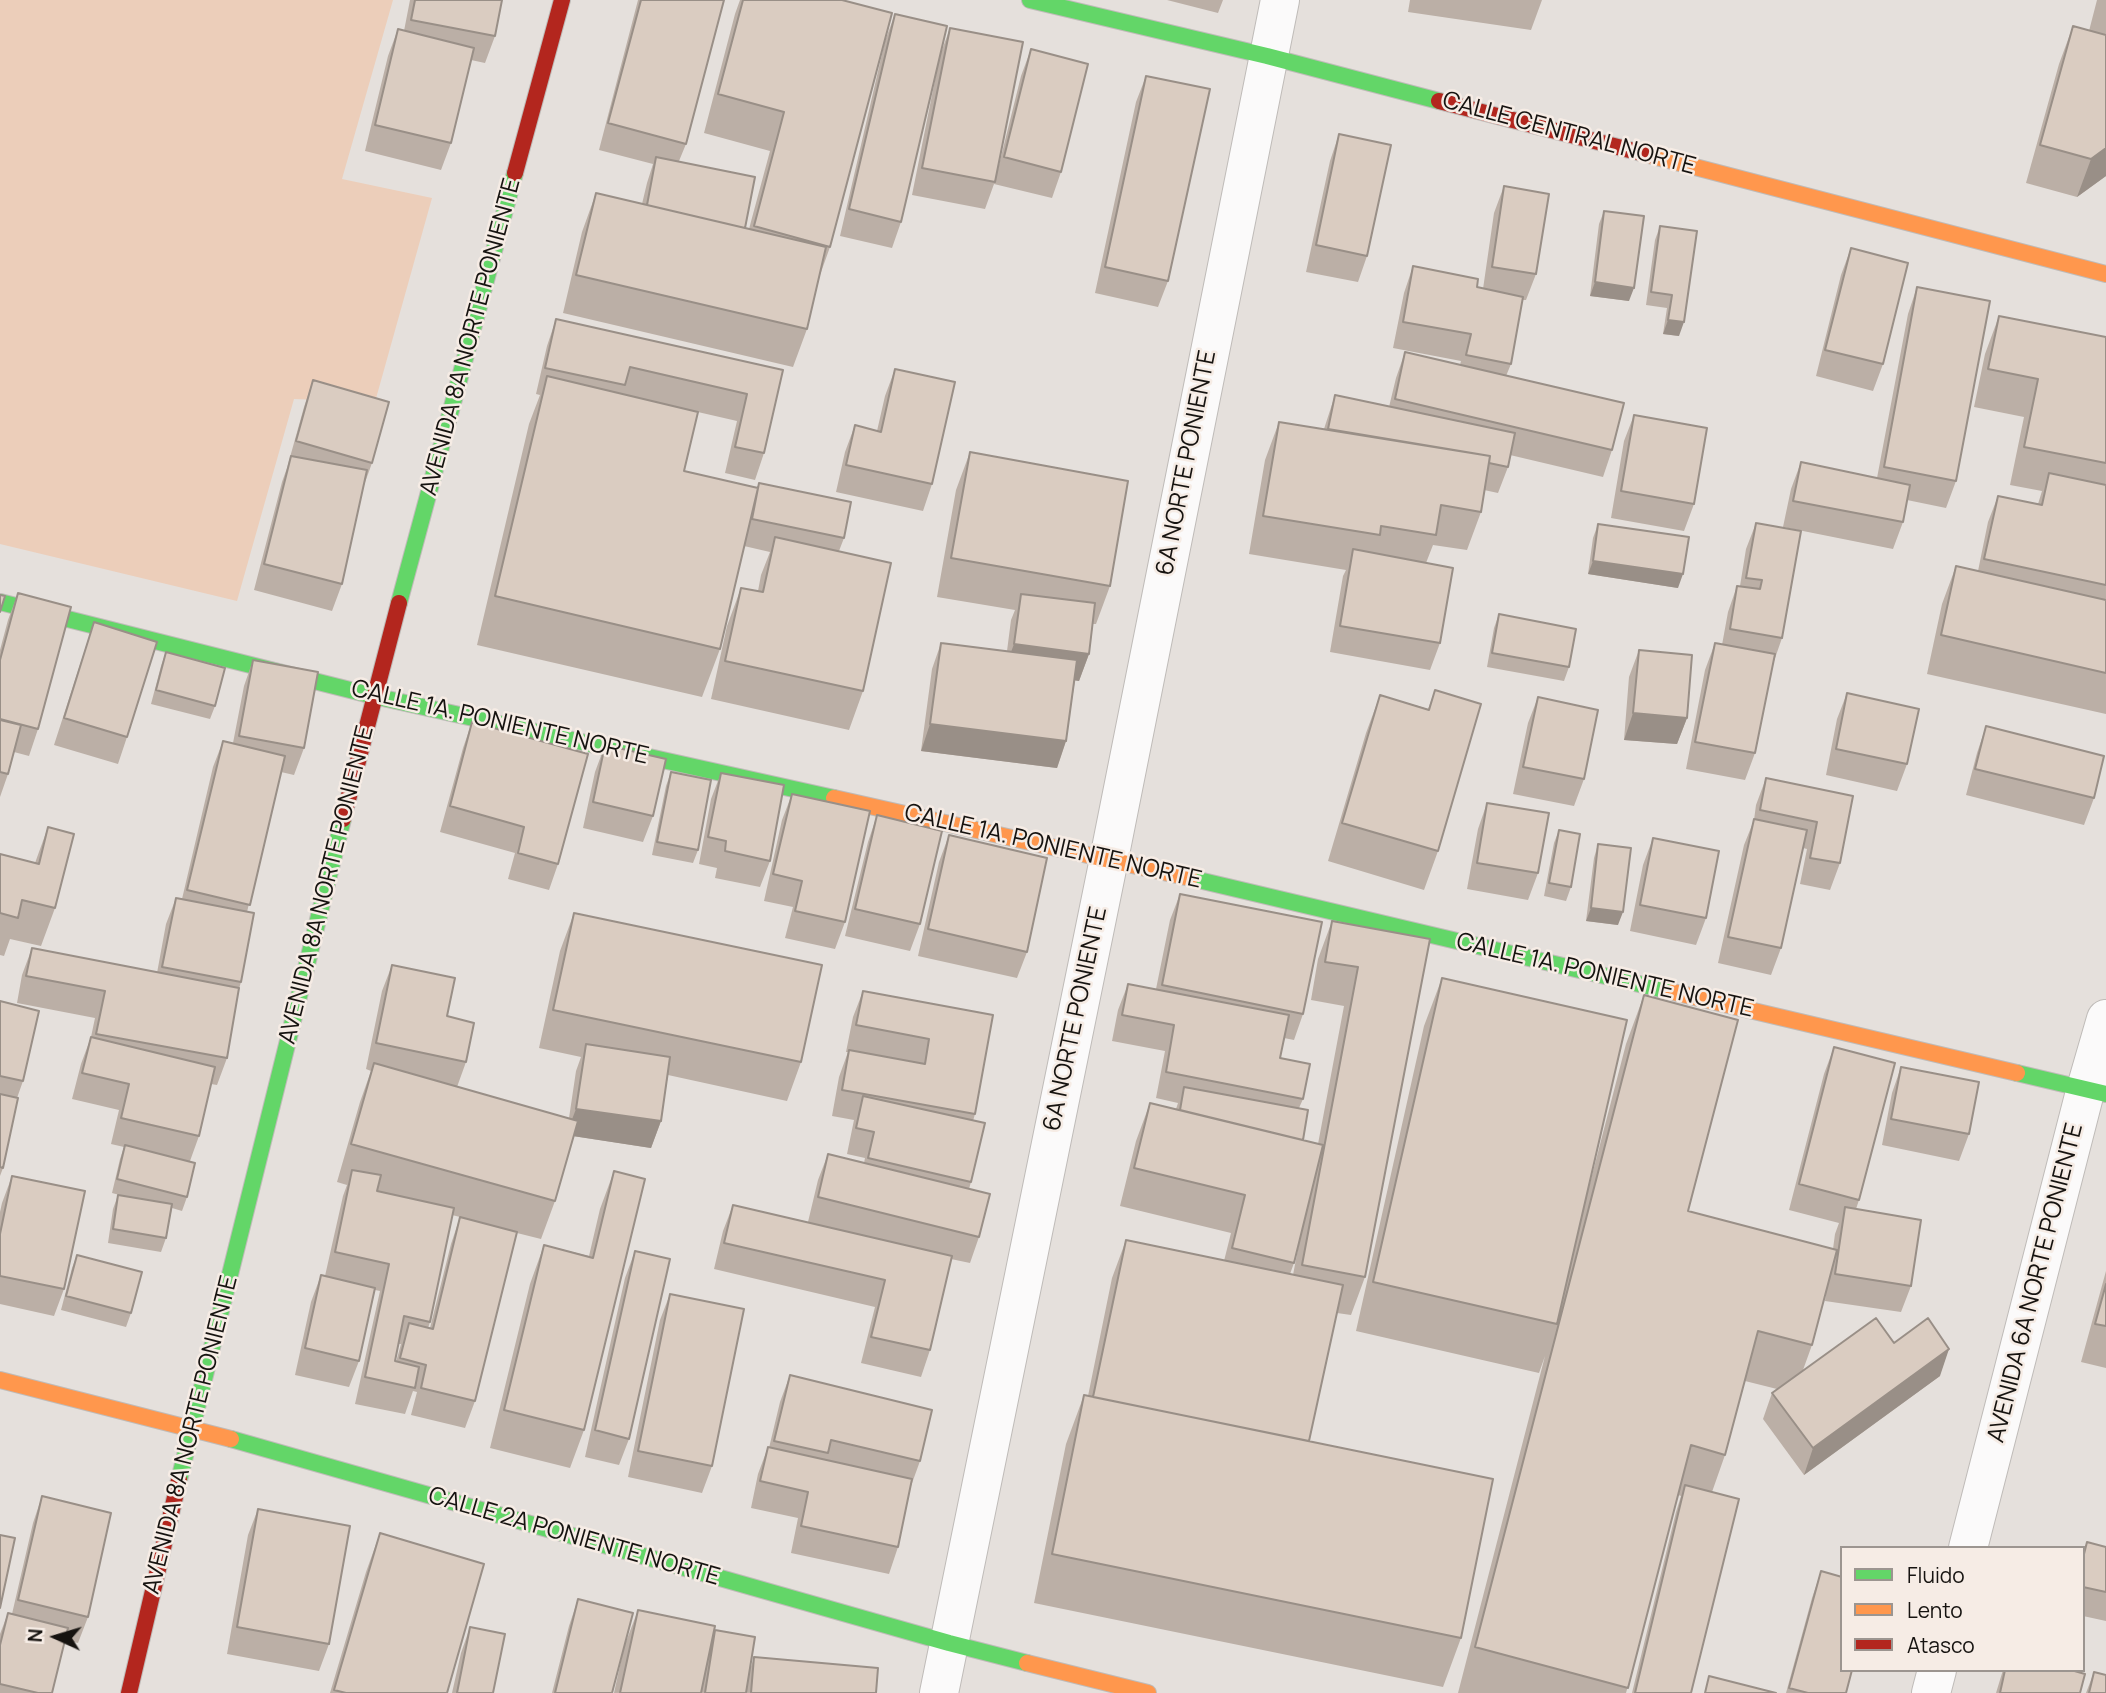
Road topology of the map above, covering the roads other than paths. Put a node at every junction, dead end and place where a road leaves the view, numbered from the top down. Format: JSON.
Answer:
{"nodes":[{"id":1,"x":562,"y":0,"type":"edge"},
{"id":2,"x":1030,"y":0,"type":"edge"},
{"id":3,"x":1280,"y":0,"type":"edge"},
{"id":4,"x":1267,"y":56,"type":"junction"},
{"id":5,"x":2106,"y":274,"type":"edge"},
{"id":6,"x":0,"y":603,"type":"edge"},
{"id":7,"x":374,"y":696,"type":"junction"},
{"id":8,"x":1109,"y":859,"type":"junction"},
{"id":9,"x":2106,"y":1019,"type":"edge"},
{"id":10,"x":2096,"y":1091,"type":"edge"},
{"id":11,"x":0,"y":1380,"type":"edge"},
{"id":12,"x":191,"y":1428,"type":"junction"},
{"id":13,"x":1969,"y":1546,"type":"edge"},
{"id":14,"x":949,"y":1643,"type":"junction"},
{"id":15,"x":1936,"y":1672,"type":"edge"},
{"id":16,"x":129,"y":1693,"type":"edge"},
{"id":17,"x":939,"y":1693,"type":"edge"},
{"id":18,"x":1147,"y":1693,"type":"edge"},
{"id":19,"x":1931,"y":1693,"type":"edge"}],
"edges":[{"from":1,"to":7,"type":"main road","name":"AVENIDA 8A NORTE PONIENTE"},
{"from":2,"to":4,"type":"main road","name":"CALLE CENTRAL NORTE"},
{"from":3,"to":4,"type":"street","name":"6A NORTE PONIENTE"},
{"from":4,"to":5,"type":"main road","name":"CALLE CENTRAL NORTE"},
{"from":4,"to":8,"type":"street","name":"6A NORTE PONIENTE"},
{"from":6,"to":7,"type":"main road","name":"CALLE 1A. PONIENTE NORTE"},
{"from":7,"to":8,"type":"main road","name":"CALLE 1A. PONIENTE NORTE"},
{"from":7,"to":12,"type":"main road","name":"AVENIDA 8A NORTE PONIENTE"},
{"from":8,"to":10,"type":"main road","name":"CALLE 1A. PONIENTE NORTE"},
{"from":8,"to":14,"type":"street","name":"6A NORTE PONIENTE"},
{"from":9,"to":10,"type":"street","name":"AVENIDA 6A NORTE PONIENTE"},
{"from":10,"to":13,"type":"street","name":"AVENIDA 6A NORTE PONIENTE"},
{"from":11,"to":12,"type":"main road","name":"CALLE 2A PONIENTE NORTE"},
{"from":12,"to":14,"type":"main road","name":"CALLE 2A PONIENTE NORTE"},
{"from":12,"to":16,"type":"main road","name":"AVENIDA 8A NORTE PONIENTE"},
{"from":14,"to":17,"type":"street","name":"6A NORTE PONIENTE"},
{"from":14,"to":18,"type":"main road","name":"CALLE 2A PONIENTE NORTE"},
{"from":15,"to":19,"type":"street"}]}
